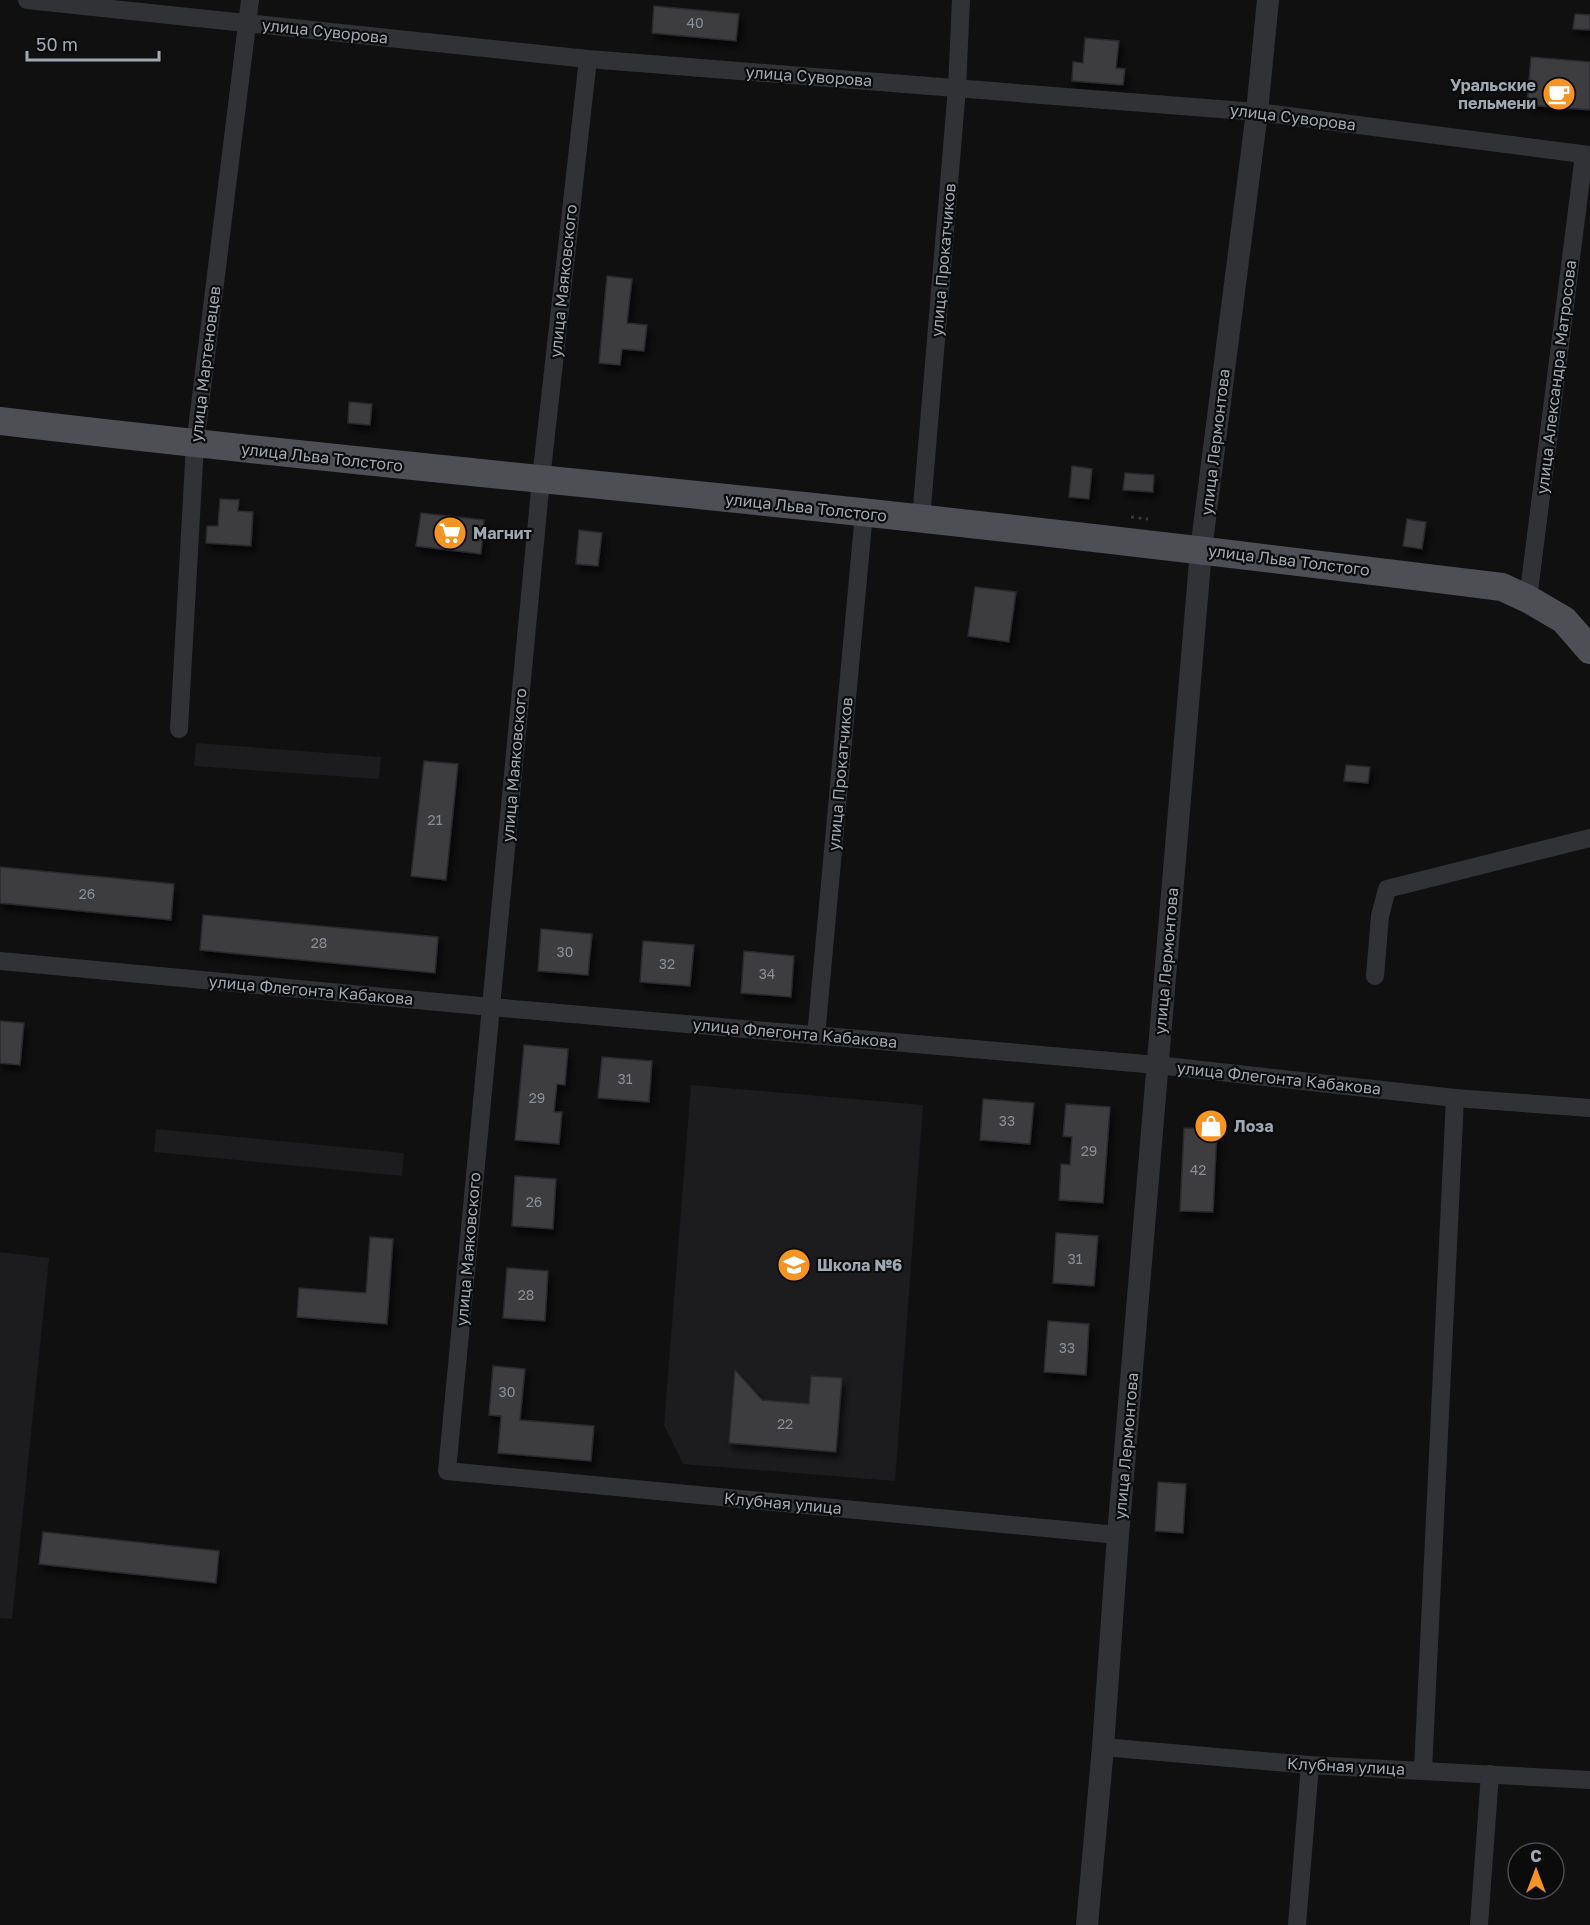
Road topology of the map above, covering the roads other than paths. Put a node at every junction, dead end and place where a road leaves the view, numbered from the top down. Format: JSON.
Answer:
{"nodes":[{"id":1,"x":27,"y":0,"type":"edge"},
{"id":2,"x":250,"y":0,"type":"edge"},
{"id":3,"x":961,"y":0,"type":"edge"},
{"id":4,"x":1268,"y":0,"type":"edge"},
{"id":5,"x":247,"y":23,"type":"junction"},
{"id":6,"x":588,"y":59,"type":"junction"},
{"id":7,"x":957,"y":88,"type":"junction"},
{"id":8,"x":1257,"y":112,"type":"junction"},
{"id":9,"x":1587,"y":155,"type":"edge"},
{"id":10,"x":0,"y":421,"type":"edge"},
{"id":11,"x":195,"y":445,"type":"junction"},
{"id":12,"x":541,"y":479,"type":"junction"},
{"id":13,"x":864,"y":513,"type":"junction"},
{"id":14,"x":921,"y":519,"type":"junction"},
{"id":15,"x":1201,"y":550,"type":"junction"},
{"id":16,"x":1528,"y":599,"type":"junction"},
{"id":17,"x":1590,"y":650,"type":"edge"},
{"id":18,"x":179,"y":729,"type":"dead end"},
{"id":19,"x":1590,"y":838,"type":"edge"},
{"id":20,"x":0,"y":961,"type":"edge"},
{"id":21,"x":1375,"y":976,"type":"dead end"},
{"id":22,"x":491,"y":1007,"type":"junction"},
{"id":23,"x":816,"y":1036,"type":"junction"},
{"id":24,"x":1157,"y":1065,"type":"junction"},
{"id":25,"x":1455,"y":1098,"type":"junction"},
{"id":26,"x":1590,"y":1108,"type":"edge"},
{"id":27,"x":447,"y":1471,"type":"joint"},
{"id":28,"x":1118,"y":1535,"type":"junction"},
{"id":29,"x":1103,"y":1747,"type":"junction"},
{"id":30,"x":1310,"y":1765,"type":"junction"},
{"id":31,"x":1423,"y":1770,"type":"junction"},
{"id":32,"x":1490,"y":1774,"type":"junction"},
{"id":33,"x":1590,"y":1780,"type":"edge"},
{"id":34,"x":1087,"y":1925,"type":"edge"},
{"id":35,"x":1297,"y":1925,"type":"edge"},
{"id":36,"x":1479,"y":1925,"type":"edge"}],
"edges":[{"from":1,"to":5,"type":"street","name":"улица Суворова"},
{"from":2,"to":5,"type":"street","name":"улица Мартеновцев"},
{"from":3,"to":7,"type":"street","name":"улица Прокатчиков"},
{"from":4,"to":8,"type":"street","name":"улица Лермонтова"},
{"from":5,"to":6,"type":"street","name":"улица Суворова"},
{"from":5,"to":11,"type":"street","name":"улица Мартеновцев"},
{"from":6,"to":7,"type":"street","name":"улица Суворова"},
{"from":6,"to":12,"type":"street","name":"улица Маяковского"},
{"from":7,"to":8,"type":"street","name":"улица Суворова"},
{"from":7,"to":14,"type":"street","name":"улица Прокатчиков"},
{"from":8,"to":9,"type":"street","name":"улица Суворова"},
{"from":8,"to":15,"type":"street","name":"улица Лермонтова"},
{"from":9,"to":16,"type":"street","name":"улица Александра Матросова"},
{"from":10,"to":11,"type":"main road","name":"улица Льва Толстого"},
{"from":11,"to":12,"type":"main road","name":"улица Льва Толстого"},
{"from":11,"to":18,"type":"street","name":"улица Мартеновцев"},
{"from":12,"to":13,"type":"main road","name":"улица Льва Толстого"},
{"from":12,"to":22,"type":"street","name":"улица Маяковского"},
{"from":13,"to":14,"type":"main road","name":"улица Льва Толстого"},
{"from":13,"to":23,"type":"street","name":"улица Прокатчиков"},
{"from":14,"to":15,"type":"main road","name":"улица Льва Толстого"},
{"from":15,"to":16,"type":"main road","name":"улица Льва Толстого"},
{"from":15,"to":24,"type":"street","name":"улица Лермонтова"},
{"from":16,"to":17,"type":"main road","name":"улица Льва Толстого"},
{"from":19,"to":21,"type":"street"},
{"from":20,"to":22,"type":"street","name":"улица Флегонта Кабакова"},
{"from":22,"to":23,"type":"street","name":"улица Флегонта Кабакова"},
{"from":22,"to":27,"type":"street","name":"улица Маяковского"},
{"from":23,"to":24,"type":"street","name":"улица Флегонта Кабакова"},
{"from":24,"to":25,"type":"street","name":"улица Флегонта Кабакова"},
{"from":24,"to":28,"type":"street","name":"улица Лермонтова"},
{"from":25,"to":26,"type":"street","name":"улица Флегонта Кабакова"},
{"from":25,"to":31,"type":"street"},
{"from":27,"to":28,"type":"street","name":"Клубная улица"},
{"from":28,"to":29,"type":"street","name":"улица Лермонтова"},
{"from":29,"to":30,"type":"street","name":"Клубная улица"},
{"from":29,"to":34,"type":"street","name":"улица Лермонтова"},
{"from":30,"to":31,"type":"street","name":"Клубная улица"},
{"from":30,"to":35,"type":"street"},
{"from":31,"to":32,"type":"street","name":"Клубная улица"},
{"from":32,"to":33,"type":"street","name":"Клубная улица"},
{"from":32,"to":36,"type":"street"}]}
